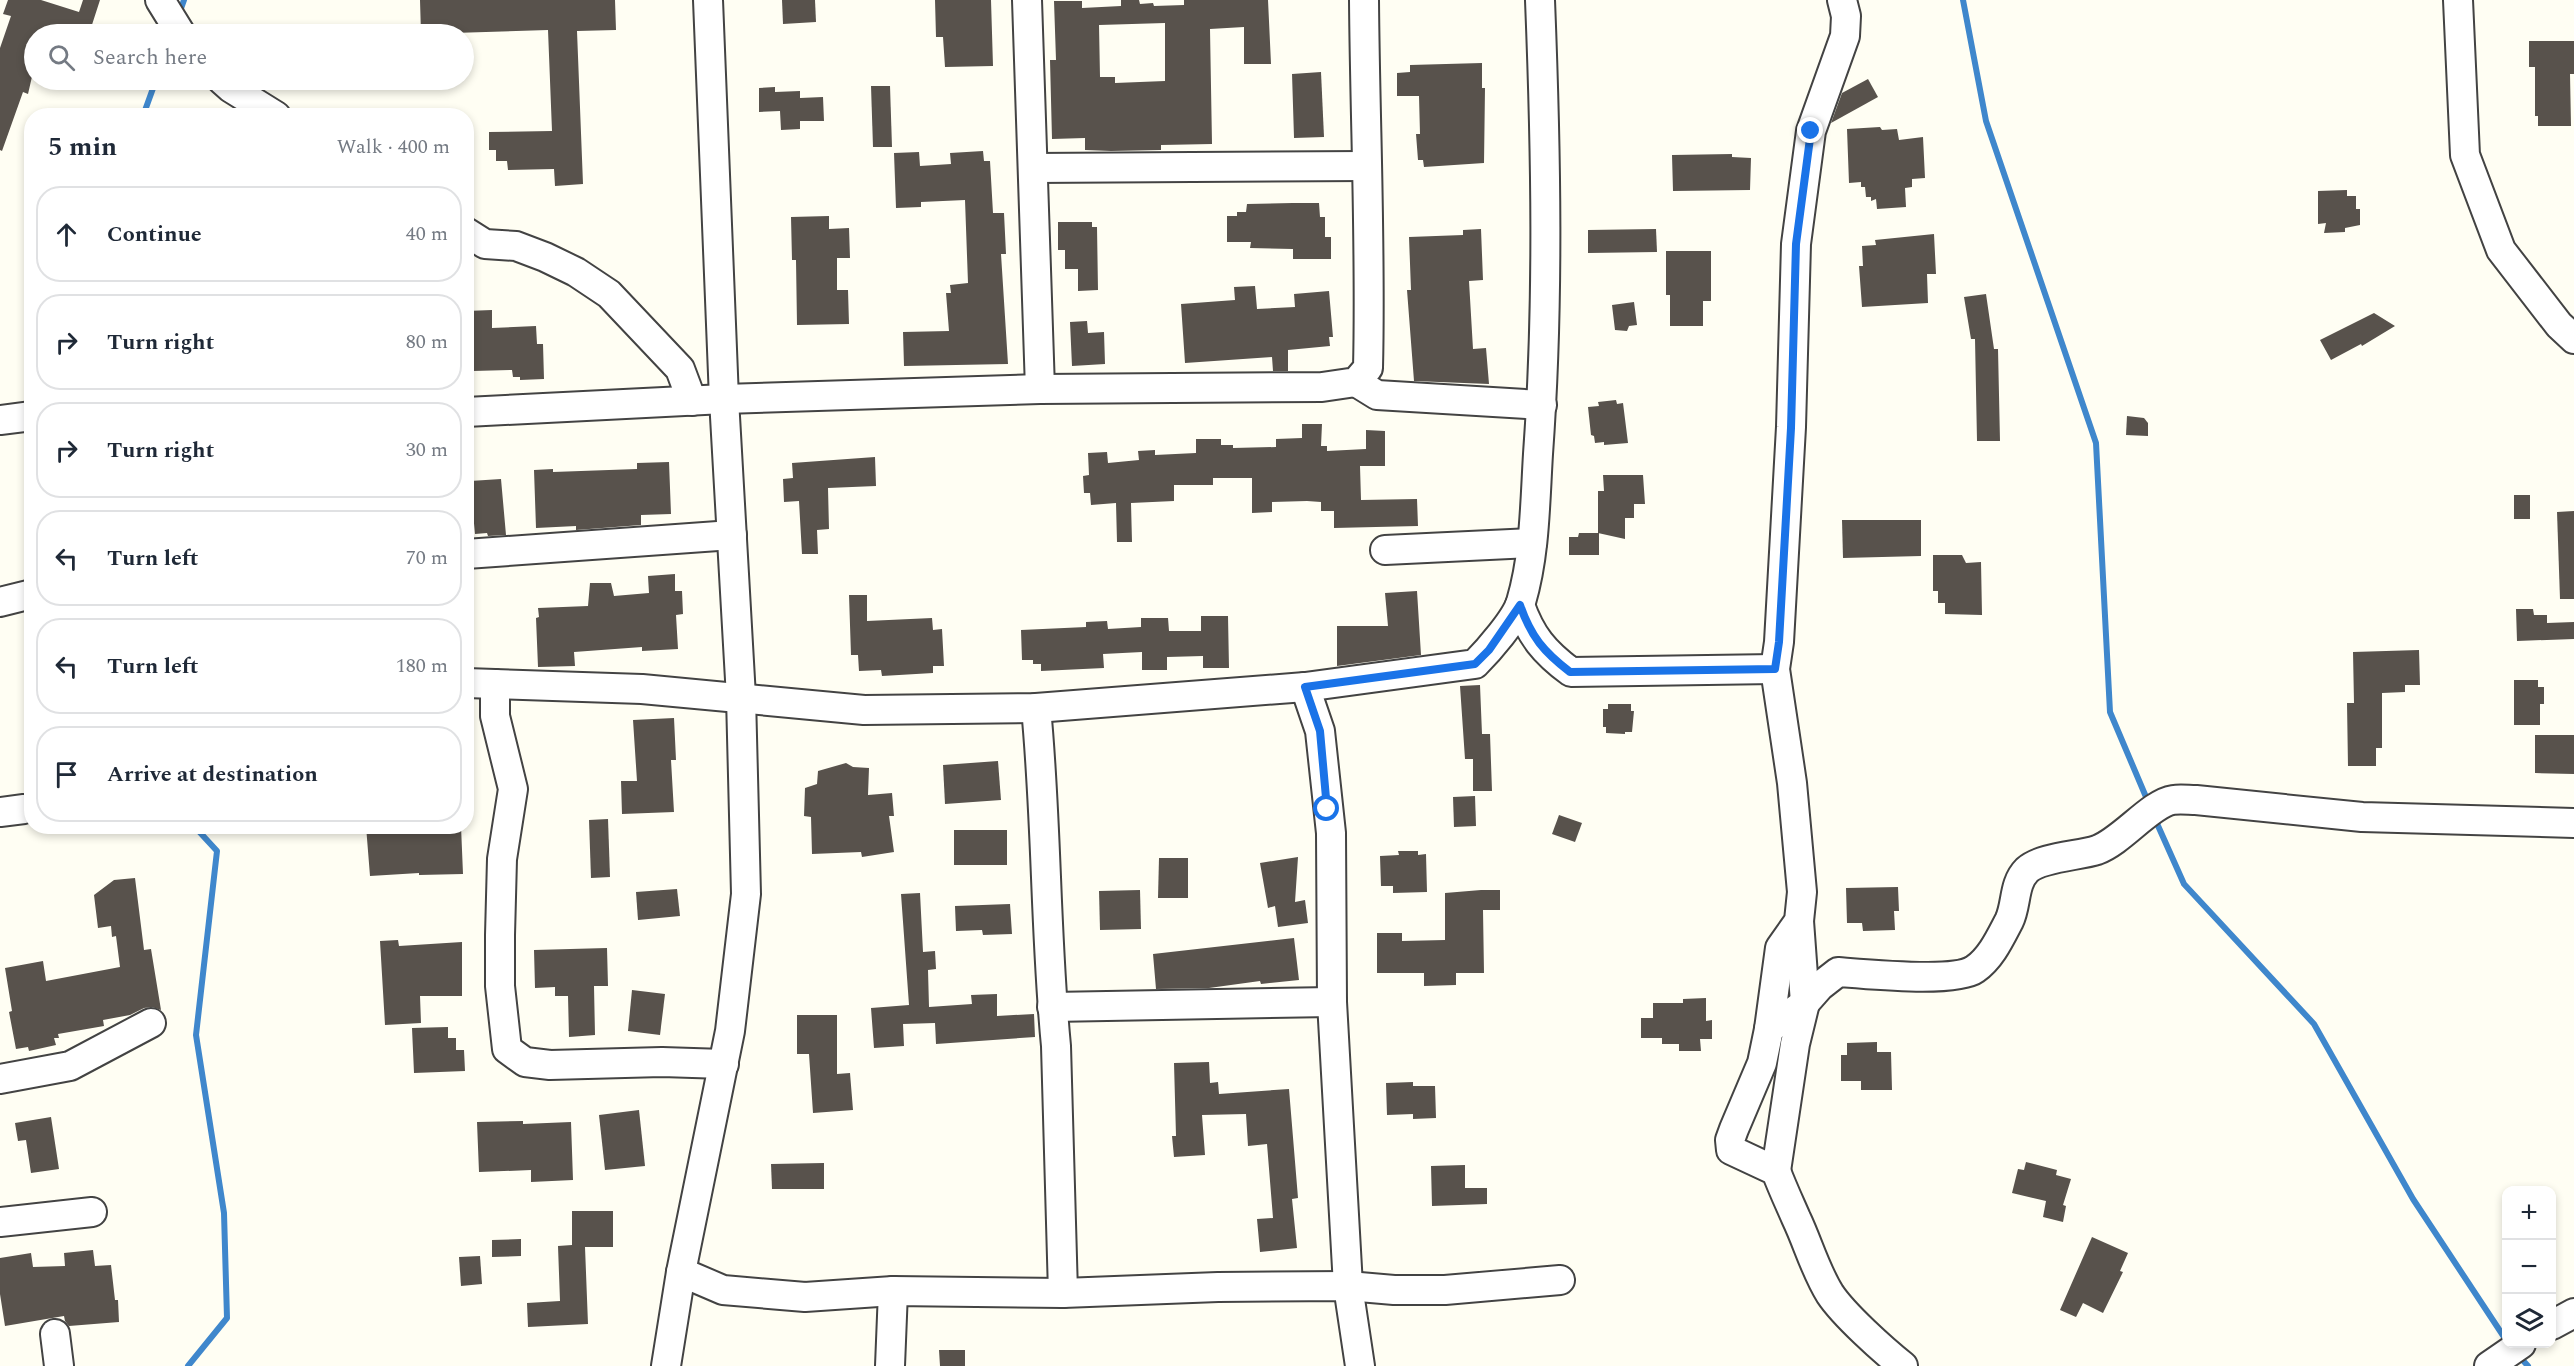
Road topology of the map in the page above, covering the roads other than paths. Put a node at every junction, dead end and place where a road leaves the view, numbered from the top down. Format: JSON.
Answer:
{"nodes":[{"id":1,"x":160,"y":0,"type":"edge"},
{"id":2,"x":708,"y":0,"type":"edge"},
{"id":3,"x":1027,"y":0,"type":"edge"},
{"id":4,"x":1364,"y":0,"type":"edge"},
{"id":5,"x":1540,"y":0,"type":"edge"},
{"id":6,"x":1842,"y":0,"type":"edge"},
{"id":7,"x":2458,"y":0,"type":"edge"},
{"id":8,"x":175,"y":24,"type":"edge"},
{"id":9,"x":234,"y":90,"type":"edge"},
{"id":10,"x":263,"y":108,"type":"edge"},
{"id":11,"x":1366,"y":166,"type":"junction"},
{"id":12,"x":1033,"y":168,"type":"junction"},
{"id":13,"x":474,"y":237,"type":"edge"},
{"id":14,"x":2574,"y":339,"type":"edge"},
{"id":15,"x":1356,"y":382,"type":"junction"},
{"id":16,"x":1040,"y":389,"type":"junction"},
{"id":17,"x":724,"y":399,"type":"junction"},
{"id":18,"x":692,"y":401,"type":"junction"},
{"id":19,"x":1542,"y":405,"type":"junction"},
{"id":20,"x":474,"y":412,"type":"edge"},
{"id":21,"x":24,"y":417,"type":"edge"},
{"id":22,"x":0,"y":420,"type":"edge"},
{"id":23,"x":732,"y":535,"type":"junction"},
{"id":24,"x":1532,"y":543,"type":"junction"},
{"id":25,"x":1385,"y":550,"type":"dead end"},
{"id":26,"x":474,"y":553,"type":"edge"},
{"id":27,"x":24,"y":596,"type":"edge"},
{"id":28,"x":0,"y":602,"type":"edge"},
{"id":29,"x":1520,"y":605,"type":"junction"},
{"id":30,"x":1775,"y":669,"type":"junction"},
{"id":31,"x":474,"y":683,"type":"edge"},
{"id":32,"x":495,"y":684,"type":"junction"},
{"id":33,"x":1305,"y":687,"type":"junction"},
{"id":34,"x":741,"y":697,"type":"junction"},
{"id":35,"x":1036,"y":708,"type":"junction"},
{"id":36,"x":2574,"y":823,"type":"edge"},
{"id":37,"x":1799,"y":921,"type":"junction"},
{"id":38,"x":1332,"y":1002,"type":"junction"},
{"id":39,"x":1805,"y":1003,"type":"junction"},
{"id":40,"x":1052,"y":1007,"type":"junction"},
{"id":41,"x":151,"y":1023,"type":"dead end"},
{"id":42,"x":1769,"y":1029,"type":"junction"},
{"id":43,"x":724,"y":1064,"type":"junction"},
{"id":44,"x":0,"y":1079,"type":"edge"},
{"id":45,"x":1776,"y":1171,"type":"junction"},
{"id":46,"x":92,"y":1212,"type":"dead end"},
{"id":47,"x":0,"y":1222,"type":"edge"},
{"id":48,"x":681,"y":1272,"type":"junction"},
{"id":49,"x":1560,"y":1280,"type":"dead end"},
{"id":50,"x":1348,"y":1286,"type":"junction"},
{"id":51,"x":893,"y":1291,"type":"junction"},
{"id":52,"x":1063,"y":1293,"type":"junction"},
{"id":53,"x":2574,"y":1313,"type":"edge"},
{"id":54,"x":2556,"y":1323,"type":"edge"},
{"id":55,"x":55,"y":1334,"type":"dead end"},
{"id":56,"x":2515,"y":1348,"type":"edge"},
{"id":57,"x":59,"y":1366,"type":"edge"},
{"id":58,"x":666,"y":1366,"type":"edge"},
{"id":59,"x":891,"y":1366,"type":"edge"},
{"id":60,"x":1360,"y":1366,"type":"edge"},
{"id":61,"x":1903,"y":1366,"type":"edge"},
{"id":62,"x":2489,"y":1366,"type":"edge"}],
"edges":[{"from":1,"to":8,"type":"street"},
{"from":2,"to":17,"type":"street"},
{"from":3,"to":12,"type":"street"},
{"from":4,"to":11,"type":"street"},
{"from":5,"to":19,"type":"street"},
{"from":6,"to":30,"type":"street"},
{"from":7,"to":14,"type":"street"},
{"from":9,"to":10,"type":"street"},
{"from":11,"to":12,"type":"street"},
{"from":11,"to":15,"type":"street"},
{"from":12,"to":16,"type":"street"},
{"from":13,"to":18,"type":"street"},
{"from":15,"to":16,"type":"street"},
{"from":15,"to":19,"type":"street"},
{"from":16,"to":17,"type":"street"},
{"from":17,"to":18,"type":"street"},
{"from":17,"to":23,"type":"street"},
{"from":18,"to":20,"type":"street"},
{"from":19,"to":24,"type":"street"},
{"from":21,"to":22,"type":"street"},
{"from":23,"to":26,"type":"street"},
{"from":23,"to":34,"type":"street"},
{"from":24,"to":25,"type":"street"},
{"from":24,"to":29,"type":"street"},
{"from":27,"to":28,"type":"street"},
{"from":29,"to":30,"type":"street"},
{"from":29,"to":33,"type":"street"},
{"from":30,"to":37,"type":"street"},
{"from":31,"to":32,"type":"street"},
{"from":32,"to":34,"type":"street"},
{"from":32,"to":43,"type":"street"},
{"from":33,"to":35,"type":"street"},
{"from":33,"to":38,"type":"street"},
{"from":34,"to":35,"type":"street"},
{"from":34,"to":43,"type":"street"},
{"from":35,"to":40,"type":"street"},
{"from":36,"to":39,"type":"street"},
{"from":37,"to":39,"type":"street"},
{"from":37,"to":42,"type":"street"},
{"from":38,"to":40,"type":"street"},
{"from":38,"to":50,"type":"street"},
{"from":39,"to":42,"type":"street"},
{"from":39,"to":45,"type":"street"},
{"from":40,"to":52,"type":"street"},
{"from":41,"to":44,"type":"street"},
{"from":42,"to":45,"type":"street"},
{"from":43,"to":48,"type":"street"},
{"from":45,"to":61,"type":"street"},
{"from":46,"to":47,"type":"street"},
{"from":48,"to":51,"type":"street"},
{"from":48,"to":58,"type":"street"},
{"from":49,"to":50,"type":"street"},
{"from":50,"to":52,"type":"street"},
{"from":50,"to":60,"type":"street"},
{"from":51,"to":52,"type":"street"},
{"from":51,"to":59,"type":"street"},
{"from":53,"to":54,"type":"street"},
{"from":55,"to":57,"type":"street"},
{"from":56,"to":62,"type":"street"}]}
